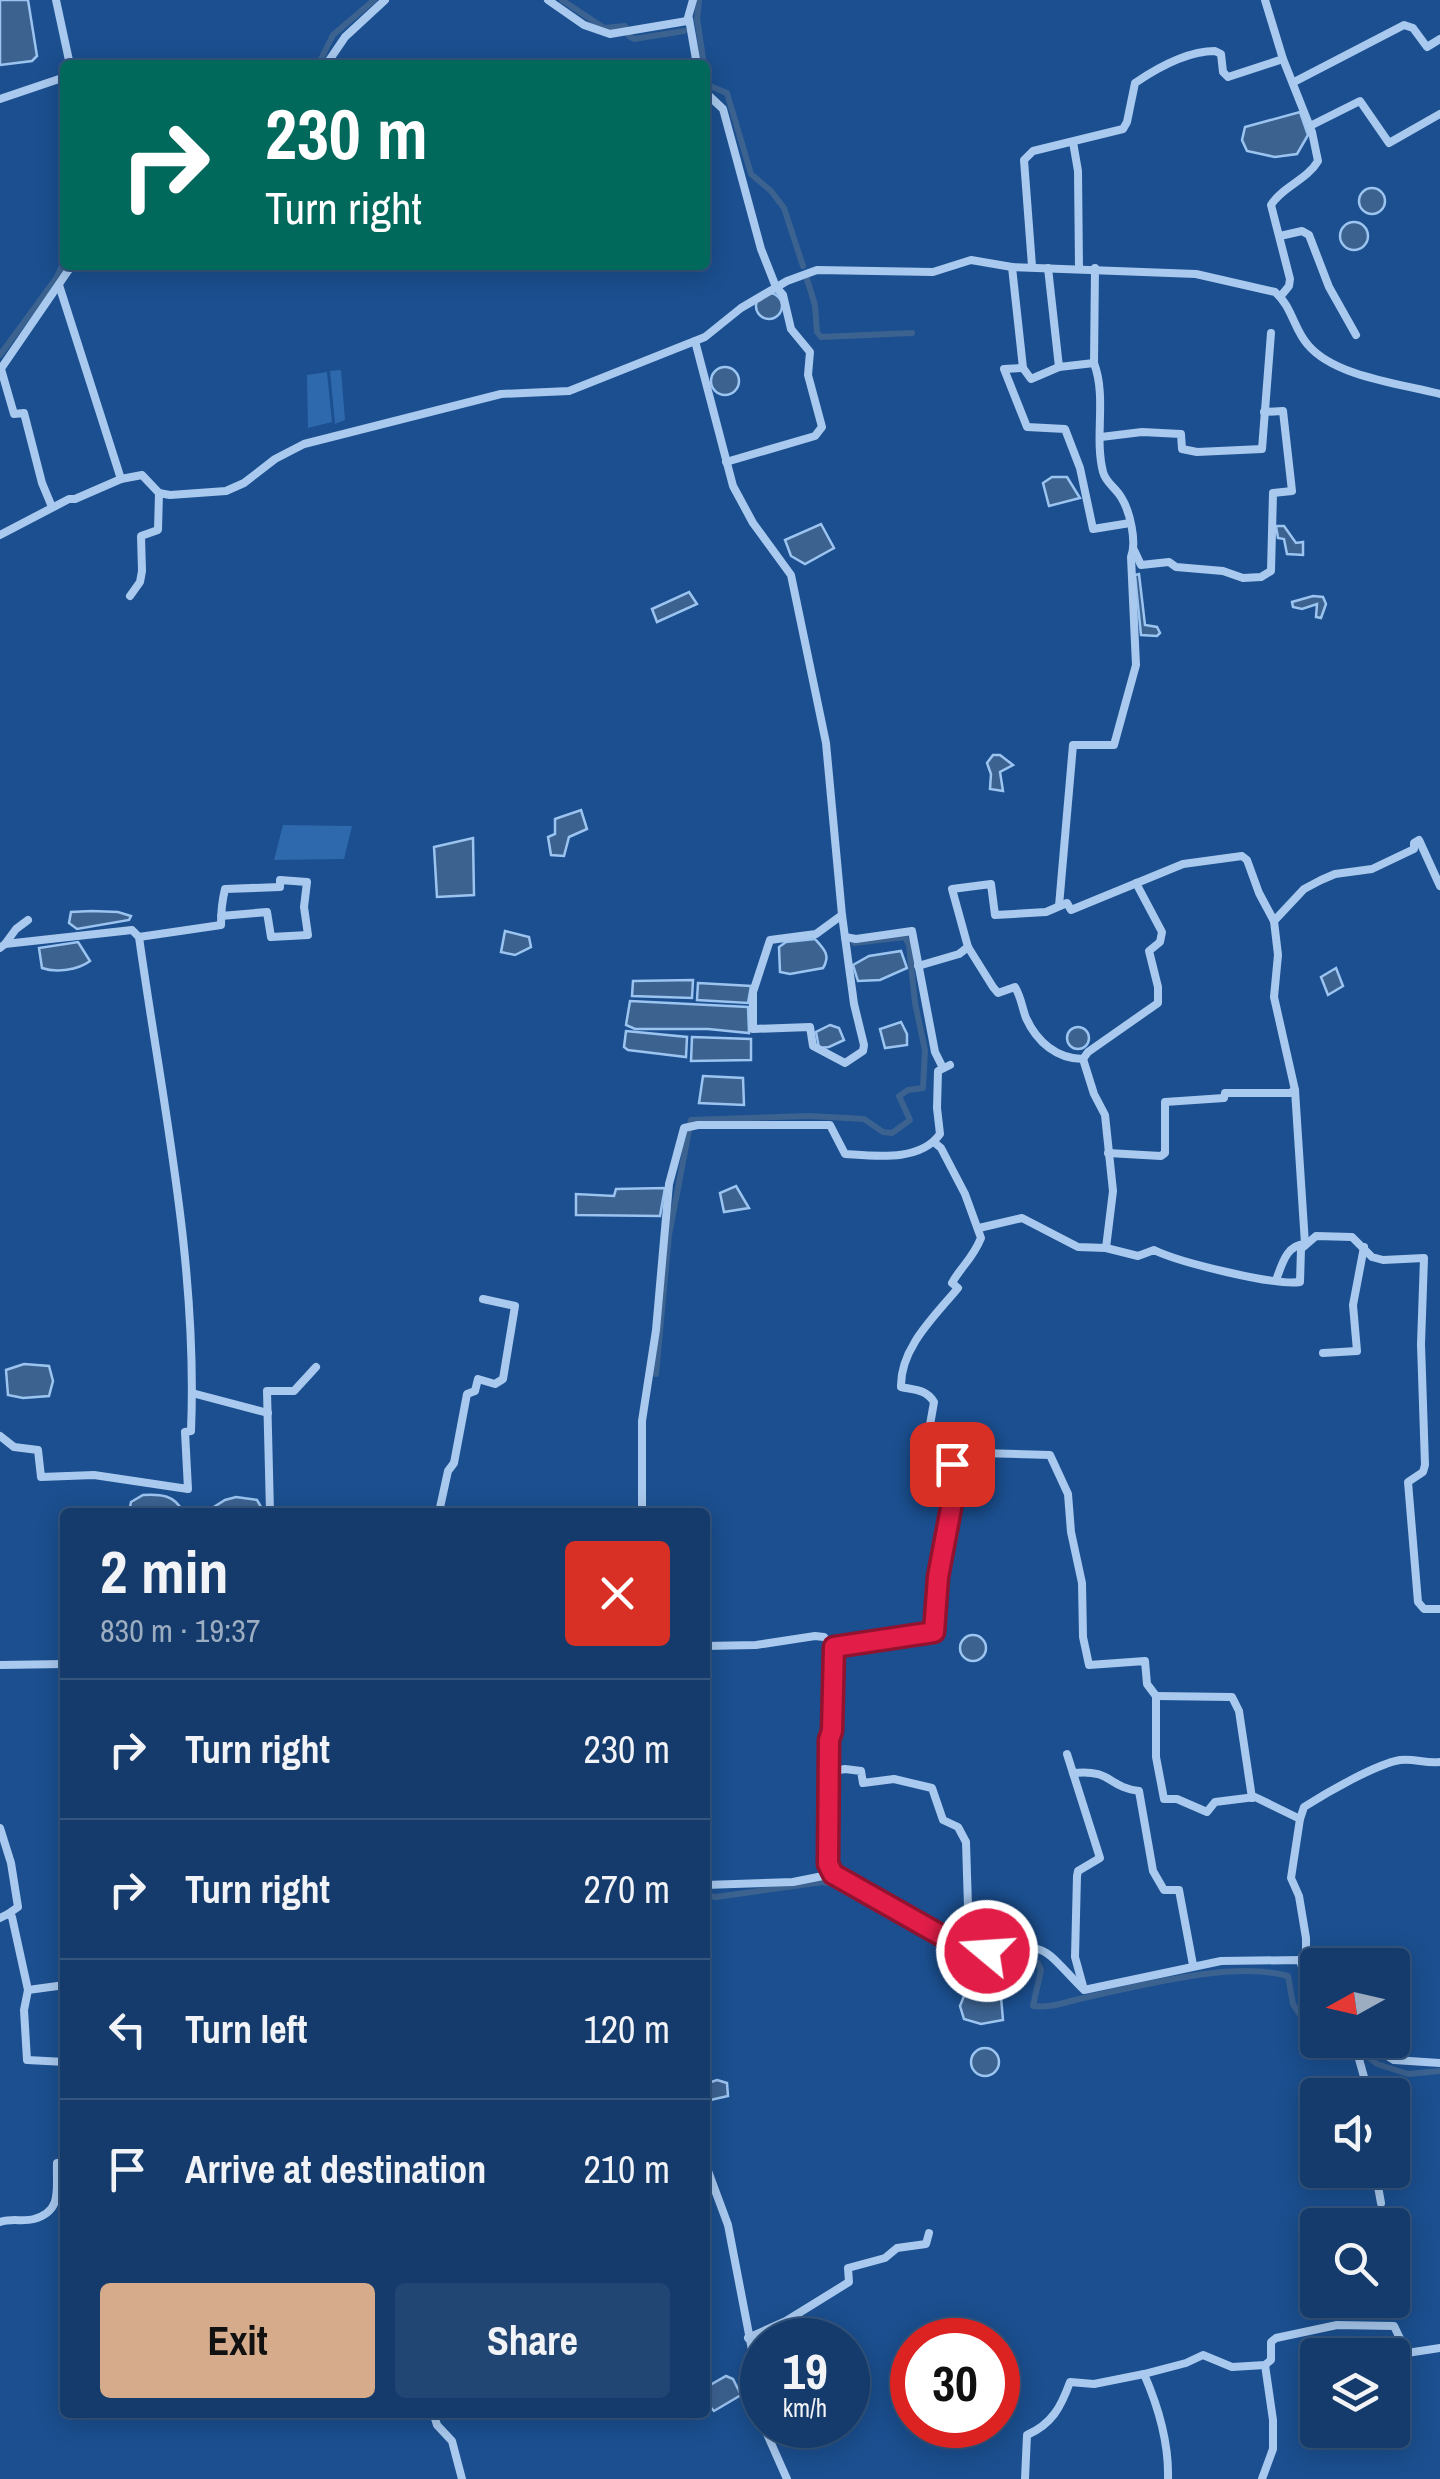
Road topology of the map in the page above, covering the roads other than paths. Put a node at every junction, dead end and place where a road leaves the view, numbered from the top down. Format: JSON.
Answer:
{"nodes":[{"id":1,"x":56,"y":0,"type":"edge"},
{"id":2,"x":385,"y":0,"type":"edge"},
{"id":3,"x":548,"y":0,"type":"edge"},
{"id":4,"x":694,"y":0,"type":"edge"},
{"id":5,"x":1266,"y":0,"type":"edge"},
{"id":6,"x":689,"y":18,"type":"junction"},
{"id":7,"x":1440,"y":39,"type":"edge"},
{"id":8,"x":1283,"y":59,"type":"junction"},
{"id":9,"x":69,"y":60,"type":"edge"},
{"id":10,"x":329,"y":60,"type":"edge"},
{"id":11,"x":696,"y":60,"type":"edge"},
{"id":12,"x":60,"y":79,"type":"edge"},
{"id":13,"x":1294,"y":82,"type":"junction"},
{"id":14,"x":710,"y":97,"type":"edge"},
{"id":15,"x":0,"y":99,"type":"edge"},
{"id":16,"x":1440,"y":114,"type":"edge"},
{"id":17,"x":1310,"y":126,"type":"junction"},
{"id":18,"x":1073,"y":142,"type":"junction"},
{"id":19,"x":1280,"y":236,"type":"junction"},
{"id":20,"x":1012,"y":266,"type":"junction"},
{"id":21,"x":1032,"y":266,"type":"junction"},
{"id":22,"x":1048,"y":268,"type":"junction"},
{"id":23,"x":1080,"y":268,"type":"junction"},
{"id":24,"x":1095,"y":268,"type":"junction"},
{"id":25,"x":69,"y":270,"type":"edge"},
{"id":26,"x":59,"y":284,"type":"junction"},
{"id":27,"x":776,"y":288,"type":"junction"},
{"id":28,"x":1285,"y":291,"type":"junction"},
{"id":29,"x":1272,"y":334,"type":"dead end"},
{"id":30,"x":1356,"y":335,"type":"dead end"},
{"id":31,"x":696,"y":341,"type":"junction"},
{"id":32,"x":1094,"y":363,"type":"junction"},
{"id":33,"x":1023,"y":368,"type":"junction"},
{"id":34,"x":1058,"y":368,"type":"junction"},
{"id":35,"x":0,"y":370,"type":"edge"},
{"id":36,"x":1440,"y":394,"type":"edge"},
{"id":37,"x":1264,"y":412,"type":"junction"},
{"id":38,"x":1101,"y":437,"type":"junction"},
{"id":39,"x":726,"y":462,"type":"junction"},
{"id":40,"x":121,"y":479,"type":"junction"},
{"id":41,"x":1106,"y":480,"type":"junction"},
{"id":42,"x":1085,"y":488,"type":"junction"},
{"id":43,"x":159,"y":493,"type":"junction"},
{"id":44,"x":52,"y":507,"type":"junction"},
{"id":45,"x":1130,"y":523,"type":"junction"},
{"id":46,"x":0,"y":535,"type":"edge"},
{"id":47,"x":1134,"y":550,"type":"junction"},
{"id":48,"x":130,"y":596,"type":"dead end"},
{"id":49,"x":1136,"y":883,"type":"junction"},
{"id":50,"x":1440,"y":886,"type":"edge"},
{"id":51,"x":1060,"y":906,"type":"junction"},
{"id":52,"x":842,"y":915,"type":"junction"},
{"id":53,"x":221,"y":916,"type":"junction"},
{"id":54,"x":28,"y":920,"type":"dead end"},
{"id":55,"x":1274,"y":921,"type":"junction"},
{"id":56,"x":138,"y":937,"type":"junction"},
{"id":57,"x":845,"y":937,"type":"junction"},
{"id":58,"x":3,"y":946,"type":"edge"},
{"id":59,"x":968,"y":947,"type":"junction"},
{"id":60,"x":918,"y":966,"type":"junction"},
{"id":61,"x":1084,"y":1059,"type":"junction"},
{"id":62,"x":1296,"y":1090,"type":"junction"},
{"id":63,"x":934,"y":1142,"type":"junction"},
{"id":64,"x":1108,"y":1153,"type":"junction"},
{"id":65,"x":980,"y":1228,"type":"junction"},
{"id":66,"x":1305,"y":1244,"type":"junction"},
{"id":67,"x":1364,"y":1247,"type":"junction"},
{"id":68,"x":1106,"y":1248,"type":"junction"},
{"id":69,"x":1276,"y":1280,"type":"junction"},
{"id":70,"x":484,"y":1298,"type":"dead end"},
{"id":71,"x":1323,"y":1353,"type":"dead end"},
{"id":72,"x":316,"y":1367,"type":"dead end"},
{"id":73,"x":192,"y":1393,"type":"junction"},
{"id":74,"x":268,"y":1413,"type":"junction"},
{"id":75,"x":0,"y":1436,"type":"edge"},
{"id":76,"x":958,"y":1471,"type":"junction"},
{"id":77,"x":270,"y":1508,"type":"edge"},
{"id":78,"x":441,"y":1508,"type":"edge"},
{"id":79,"x":642,"y":1508,"type":"edge"},
{"id":80,"x":1440,"y":1609,"type":"edge"},
{"id":81,"x":710,"y":1646,"type":"edge"},
{"id":82,"x":834,"y":1647,"type":"junction"},
{"id":83,"x":60,"y":1664,"type":"edge"},
{"id":84,"x":0,"y":1665,"type":"edge"},
{"id":85,"x":1156,"y":1696,"type":"junction"},
{"id":86,"x":1067,"y":1754,"type":"dead end"},
{"id":87,"x":1440,"y":1762,"type":"edge"},
{"id":88,"x":828,"y":1772,"type":"junction"},
{"id":89,"x":1073,"y":1773,"type":"junction"},
{"id":90,"x":1252,"y":1798,"type":"junction"},
{"id":91,"x":1300,"y":1819,"type":"junction"},
{"id":92,"x":0,"y":1828,"type":"edge"},
{"id":93,"x":833,"y":1874,"type":"junction"},
{"id":94,"x":710,"y":1885,"type":"edge"},
{"id":95,"x":4,"y":1916,"type":"edge"},
{"id":96,"x":1306,"y":1948,"type":"edge"},
{"id":97,"x":984,"y":1958,"type":"junction"},
{"id":98,"x":1300,"y":1960,"type":"edge"},
{"id":99,"x":1194,"y":1965,"type":"junction"},
{"id":100,"x":60,"y":1985,"type":"edge"},
{"id":101,"x":28,"y":1990,"type":"junction"},
{"id":102,"x":1084,"y":1990,"type":"junction"},
{"id":103,"x":1390,"y":2058,"type":"edge"},
{"id":104,"x":60,"y":2062,"type":"edge"},
{"id":105,"x":1440,"y":2062,"type":"edge"},
{"id":106,"x":60,"y":2163,"type":"edge"},
{"id":107,"x":710,"y":2176,"type":"edge"},
{"id":108,"x":1378,"y":2188,"type":"edge"},
{"id":109,"x":1380,"y":2203,"type":"dead end"},
{"id":110,"x":0,"y":2222,"type":"edge"},
{"id":111,"x":930,"y":2233,"type":"dead end"},
{"id":112,"x":744,"y":2318,"type":"edge"},
{"id":113,"x":791,"y":2318,"type":"edge"},
{"id":114,"x":1440,"y":2348,"type":"edge"},
{"id":115,"x":1266,"y":2365,"type":"junction"},
{"id":116,"x":1144,"y":2374,"type":"junction"},
{"id":117,"x":436,"y":2418,"type":"edge"},
{"id":118,"x":774,"y":2448,"type":"edge"},
{"id":119,"x":462,"y":2479,"type":"edge"},
{"id":120,"x":788,"y":2479,"type":"edge"},
{"id":121,"x":1025,"y":2479,"type":"edge"},
{"id":122,"x":1168,"y":2479,"type":"edge"},
{"id":123,"x":1262,"y":2479,"type":"edge"}],
"edges":[{"from":1,"to":9,"type":"street"},
{"from":2,"to":10,"type":"street"},
{"from":3,"to":6,"type":"street"},
{"from":4,"to":6,"type":"street"},
{"from":5,"to":8,"type":"street"},
{"from":6,"to":11,"type":"street"},
{"from":7,"to":13,"type":"street"},
{"from":8,"to":13,"type":"street"},
{"from":8,"to":18,"type":"street"},
{"from":12,"to":15,"type":"street"},
{"from":13,"to":17,"type":"street"},
{"from":14,"to":27,"type":"street"},
{"from":16,"to":17,"type":"street"},
{"from":17,"to":19,"type":"street"},
{"from":18,"to":21,"type":"street"},
{"from":18,"to":23,"type":"street"},
{"from":19,"to":28,"type":"street"},
{"from":19,"to":30,"type":"street"},
{"from":20,"to":21,"type":"street"},
{"from":20,"to":27,"type":"street"},
{"from":20,"to":33,"type":"street"},
{"from":21,"to":22,"type":"street"},
{"from":22,"to":23,"type":"street"},
{"from":22,"to":34,"type":"street"},
{"from":23,"to":24,"type":"street"},
{"from":24,"to":28,"type":"street"},
{"from":24,"to":32,"type":"street"},
{"from":25,"to":26,"type":"street"},
{"from":26,"to":35,"type":"street"},
{"from":26,"to":40,"type":"street"},
{"from":27,"to":31,"type":"street"},
{"from":27,"to":39,"type":"street"},
{"from":28,"to":36,"type":"street"},
{"from":29,"to":37,"type":"street"},
{"from":31,"to":39,"type":"street"},
{"from":31,"to":43,"type":"street"},
{"from":32,"to":34,"type":"street"},
{"from":32,"to":38,"type":"street"},
{"from":33,"to":34,"type":"street"},
{"from":33,"to":42,"type":"street"},
{"from":35,"to":44,"type":"street"},
{"from":37,"to":38,"type":"street"},
{"from":37,"to":47,"type":"street"},
{"from":38,"to":41,"type":"street"},
{"from":39,"to":52,"type":"street"},
{"from":40,"to":43,"type":"street"},
{"from":40,"to":44,"type":"street"},
{"from":41,"to":42,"type":"street"},
{"from":41,"to":45,"type":"street"},
{"from":42,"to":45,"type":"street"},
{"from":43,"to":48,"type":"street"},
{"from":44,"to":46,"type":"street"},
{"from":45,"to":47,"type":"street"},
{"from":47,"to":51,"type":"street"},
{"from":49,"to":51,"type":"street"},
{"from":49,"to":55,"type":"street"},
{"from":49,"to":61,"type":"street"},
{"from":50,"to":55,"type":"street"},
{"from":51,"to":59,"type":"street"},
{"from":52,"to":57,"type":"street"},
{"from":52,"to":57,"type":"street"},
{"from":53,"to":53,"type":"street"},
{"from":53,"to":56,"type":"street"},
{"from":54,"to":58,"type":"street"},
{"from":55,"to":62,"type":"street"},
{"from":56,"to":58,"type":"street"},
{"from":56,"to":73,"type":"street"},
{"from":57,"to":60,"type":"street"},
{"from":59,"to":60,"type":"street"},
{"from":59,"to":61,"type":"street"},
{"from":60,"to":63,"type":"street"},
{"from":61,"to":64,"type":"street"},
{"from":62,"to":64,"type":"street"},
{"from":62,"to":66,"type":"street"},
{"from":63,"to":65,"type":"street"},
{"from":63,"to":79,"type":"street"},
{"from":64,"to":68,"type":"street"},
{"from":65,"to":68,"type":"street"},
{"from":65,"to":76,"type":"street"},
{"from":66,"to":67,"type":"street"},
{"from":66,"to":69,"type":"street"},
{"from":66,"to":69,"type":"street"},
{"from":67,"to":71,"type":"street"},
{"from":67,"to":80,"type":"street"},
{"from":68,"to":69,"type":"street"},
{"from":70,"to":78,"type":"street"},
{"from":72,"to":74,"type":"street"},
{"from":73,"to":74,"type":"street"},
{"from":73,"to":75,"type":"street"},
{"from":74,"to":77,"type":"street"},
{"from":76,"to":82,"type":"street"},
{"from":76,"to":85,"type":"street"},
{"from":81,"to":82,"type":"street"},
{"from":82,"to":88,"type":"street"},
{"from":83,"to":84,"type":"street"},
{"from":85,"to":90,"type":"street"},
{"from":85,"to":90,"type":"street"},
{"from":86,"to":89,"type":"street"},
{"from":87,"to":91,"type":"street"},
{"from":88,"to":93,"type":"street"},
{"from":88,"to":97,"type":"street"},
{"from":89,"to":99,"type":"street"},
{"from":89,"to":102,"type":"street"},
{"from":90,"to":91,"type":"street"},
{"from":91,"to":96,"type":"street"},
{"from":92,"to":95,"type":"street"},
{"from":93,"to":94,"type":"street"},
{"from":93,"to":97,"type":"street"},
{"from":95,"to":101,"type":"street"},
{"from":97,"to":102,"type":"street"},
{"from":98,"to":99,"type":"street"},
{"from":99,"to":102,"type":"street"},
{"from":100,"to":101,"type":"street"},
{"from":101,"to":104,"type":"street"},
{"from":103,"to":105,"type":"street"},
{"from":106,"to":110,"type":"street"},
{"from":107,"to":112,"type":"street"},
{"from":108,"to":109,"type":"street"},
{"from":111,"to":113,"type":"street"},
{"from":114,"to":115,"type":"street"},
{"from":115,"to":116,"type":"street"},
{"from":115,"to":123,"type":"street"},
{"from":116,"to":121,"type":"street"},
{"from":116,"to":122,"type":"street"},
{"from":117,"to":119,"type":"street"},
{"from":118,"to":120,"type":"street"}]}
